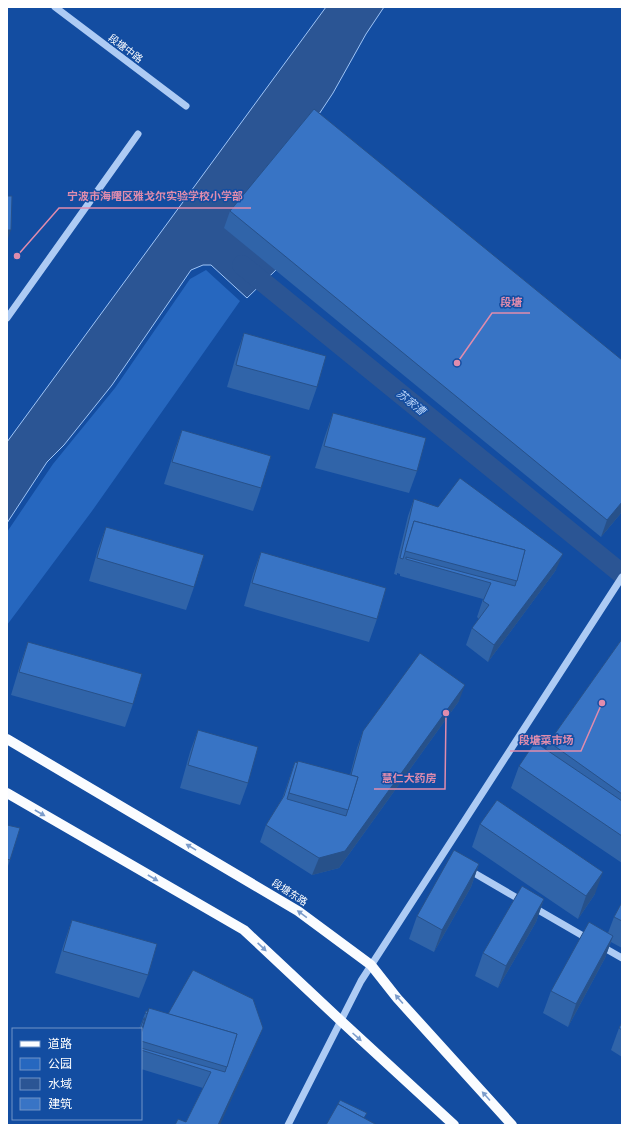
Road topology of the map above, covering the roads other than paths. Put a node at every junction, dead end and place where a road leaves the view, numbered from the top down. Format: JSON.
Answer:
{"nodes":[{"id":1,"x":55,"y":7,"type":"edge"},
{"id":2,"x":186,"y":106,"type":"dead end"},
{"id":3,"x":138,"y":134,"type":"dead end"},
{"id":4,"x":7,"y":318,"type":"edge"},
{"id":5,"x":622,"y":577,"type":"edge"},
{"id":6,"x":7,"y":739,"type":"edge"},
{"id":7,"x":7,"y":793,"type":"edge"},
{"id":8,"x":444,"y":852,"type":"junction"},
{"id":9,"x":451,"y":857,"type":"edge"},
{"id":10,"x":463,"y":866,"type":"edge"},
{"id":11,"x":622,"y":958,"type":"edge"},
{"id":12,"x":371,"y":965,"type":"junction"},
{"id":13,"x":340,"y":1021,"type":"junction"},
{"id":14,"x":288,"y":1125,"type":"edge"},
{"id":15,"x":454,"y":1125,"type":"edge"},
{"id":16,"x":512,"y":1125,"type":"edge"}],
"edges":[{"from":1,"to":2,"type":"street","name":"段塘中路"},
{"from":3,"to":4,"type":"street"},
{"from":5,"to":8,"type":"street"},
{"from":12,"to":6,"type":"main road","name":"段塘东路","one_way":true},
{"from":7,"to":13,"type":"main road","one_way":true},
{"from":8,"to":9,"type":"street"},
{"from":8,"to":12,"type":"street"},
{"from":10,"to":11,"type":"street"},
{"from":12,"to":13,"type":"street"},
{"from":16,"to":12,"type":"main road","name":"段塘东路","one_way":true},
{"from":13,"to":14,"type":"street"},
{"from":13,"to":15,"type":"main road","one_way":true}]}
